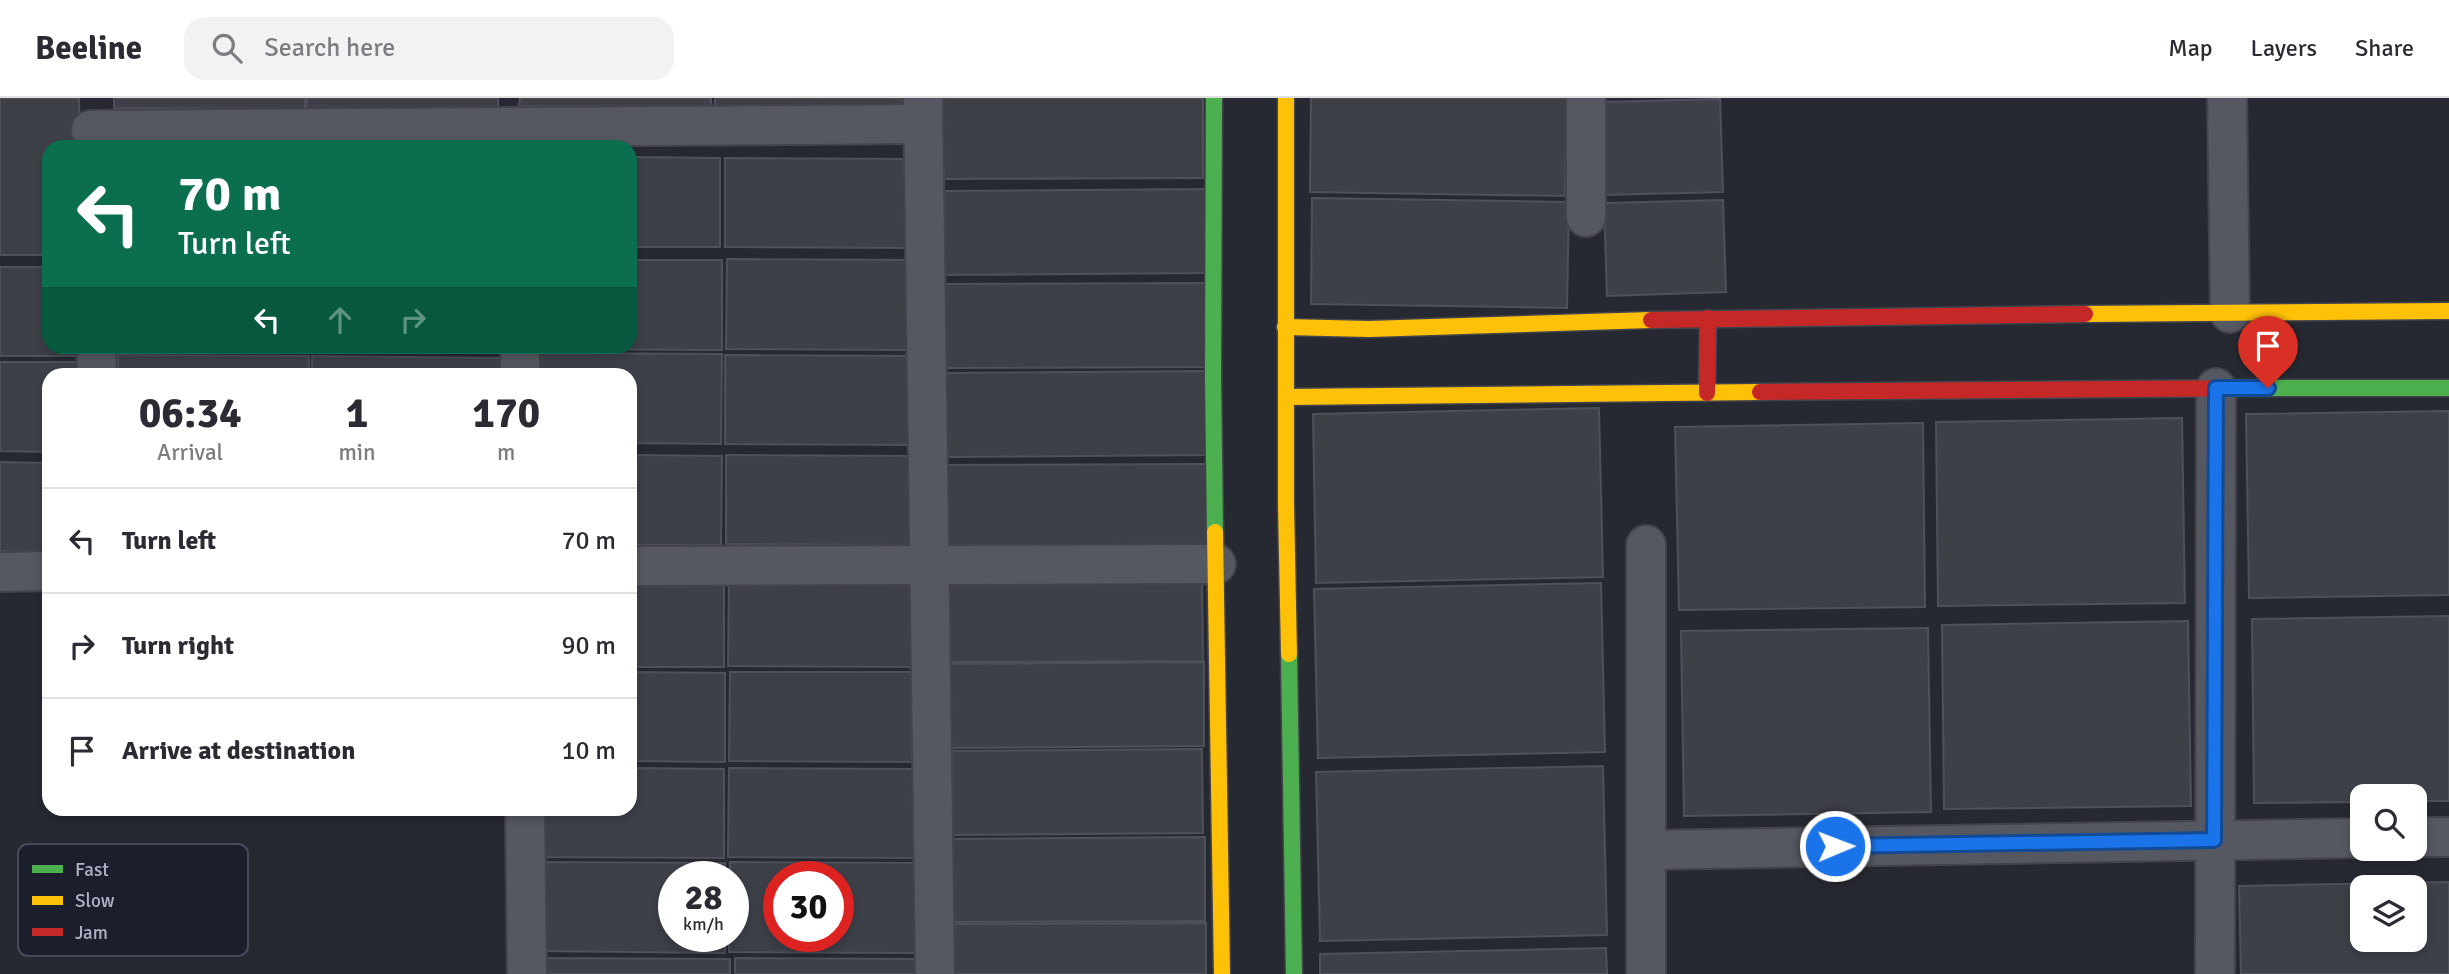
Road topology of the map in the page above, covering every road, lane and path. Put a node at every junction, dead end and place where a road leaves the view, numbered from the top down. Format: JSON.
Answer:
{"nodes":[{"id":1,"x":1214,"y":98,"type":"edge"},
{"id":2,"x":1286,"y":98,"type":"edge"},
{"id":3,"x":1586,"y":98,"type":"edge"},
{"id":4,"x":2227,"y":98,"type":"edge"},
{"id":5,"x":923,"y":111,"type":"edge"},
{"id":6,"x":515,"y":124,"type":"edge"},
{"id":7,"x":92,"y":125,"type":"edge"},
{"id":8,"x":1586,"y":217,"type":"dead end"},
{"id":9,"x":2449,"y":311,"type":"edge"},
{"id":10,"x":2231,"y":313,"type":"junction"},
{"id":11,"x":1708,"y":318,"type":"junction"},
{"id":12,"x":1285,"y":327,"type":"junction"},
{"id":13,"x":2216,"y":388,"type":"junction"},
{"id":14,"x":2449,"y":388,"type":"edge"},
{"id":15,"x":1707,"y":393,"type":"junction"},
{"id":16,"x":1286,"y":397,"type":"junction"},
{"id":17,"x":1646,"y":545,"type":"dead end"},
{"id":18,"x":928,"y":563,"type":"junction"},
{"id":19,"x":1216,"y":564,"type":"junction"},
{"id":20,"x":637,"y":566,"type":"edge"},
{"id":21,"x":42,"y":571,"type":"edge"},
{"id":22,"x":0,"y":572,"type":"edge"},
{"id":23,"x":526,"y":816,"type":"edge"},
{"id":24,"x":2427,"y":837,"type":"edge"},
{"id":25,"x":2449,"y":837,"type":"edge"},
{"id":26,"x":2350,"y":838,"type":"edge"},
{"id":27,"x":2214,"y":840,"type":"junction"},
{"id":28,"x":1646,"y":850,"type":"junction"},
{"id":29,"x":527,"y":974,"type":"edge"},
{"id":30,"x":935,"y":974,"type":"edge"},
{"id":31,"x":1222,"y":974,"type":"edge"},
{"id":32,"x":1294,"y":974,"type":"edge"},
{"id":33,"x":1646,"y":974,"type":"edge"},
{"id":34,"x":2215,"y":974,"type":"edge"}],
"edges":[{"from":1,"to":19,"type":"street"},
{"from":2,"to":12,"type":"street"},
{"from":3,"to":8,"type":"street"},
{"from":4,"to":10,"type":"street"},
{"from":5,"to":6,"type":"street"},
{"from":5,"to":18,"type":"street"},
{"from":6,"to":7,"type":"street"},
{"from":9,"to":10,"type":"street"},
{"from":10,"to":11,"type":"street"},
{"from":11,"to":12,"type":"street"},
{"from":11,"to":15,"type":"street"},
{"from":12,"to":16,"type":"street"},
{"from":13,"to":14,"type":"street"},
{"from":13,"to":15,"type":"street"},
{"from":13,"to":27,"type":"street"},
{"from":15,"to":16,"type":"street"},
{"from":16,"to":32,"type":"street"},
{"from":17,"to":28,"type":"street"},
{"from":18,"to":19,"type":"street"},
{"from":18,"to":20,"type":"street"},
{"from":18,"to":30,"type":"street"},
{"from":19,"to":31,"type":"street"},
{"from":21,"to":22,"type":"street"},
{"from":23,"to":29,"type":"street"},
{"from":24,"to":25,"type":"street"},
{"from":26,"to":27,"type":"street"},
{"from":27,"to":28,"type":"street"},
{"from":27,"to":34,"type":"street"},
{"from":28,"to":33,"type":"street"}]}
